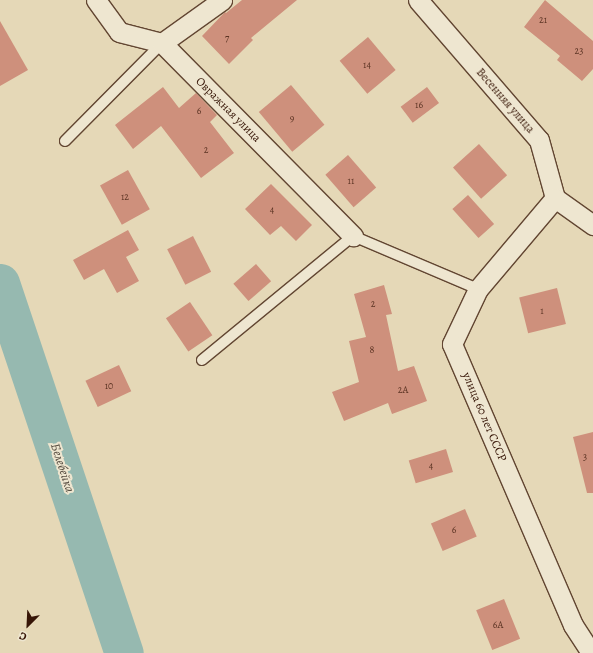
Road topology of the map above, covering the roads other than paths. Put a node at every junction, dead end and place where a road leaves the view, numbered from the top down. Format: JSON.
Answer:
{"nodes":[{"id":1,"x":96,"y":0,"type":"edge"},
{"id":2,"x":222,"y":0,"type":"edge"},
{"id":3,"x":418,"y":0,"type":"edge"},
{"id":4,"x":162,"y":43,"type":"junction"},
{"id":5,"x":65,"y":141,"type":"dead end"},
{"id":6,"x":555,"y":198,"type":"junction"},
{"id":7,"x":593,"y":225,"type":"edge"},
{"id":8,"x":353,"y":236,"type":"junction"},
{"id":9,"x":478,"y":289,"type":"junction"},
{"id":10,"x":202,"y":360,"type":"dead end"},
{"id":11,"x":591,"y":653,"type":"edge"}],
"edges":[{"from":1,"to":4,"type":"street"},
{"from":2,"to":4,"type":"street"},
{"from":3,"to":6,"type":"street","name":"Весенняя улица"},
{"from":4,"to":5,"type":"lane"},
{"from":4,"to":8,"type":"street","name":"Овражная улица"},
{"from":6,"to":7,"type":"street"},
{"from":6,"to":9,"type":"street","name":"улица 60 лет СССР"},
{"from":8,"to":9,"type":"lane"},
{"from":8,"to":10,"type":"lane"},
{"from":9,"to":11,"type":"street","name":"улица 60 лет СССР"}]}
